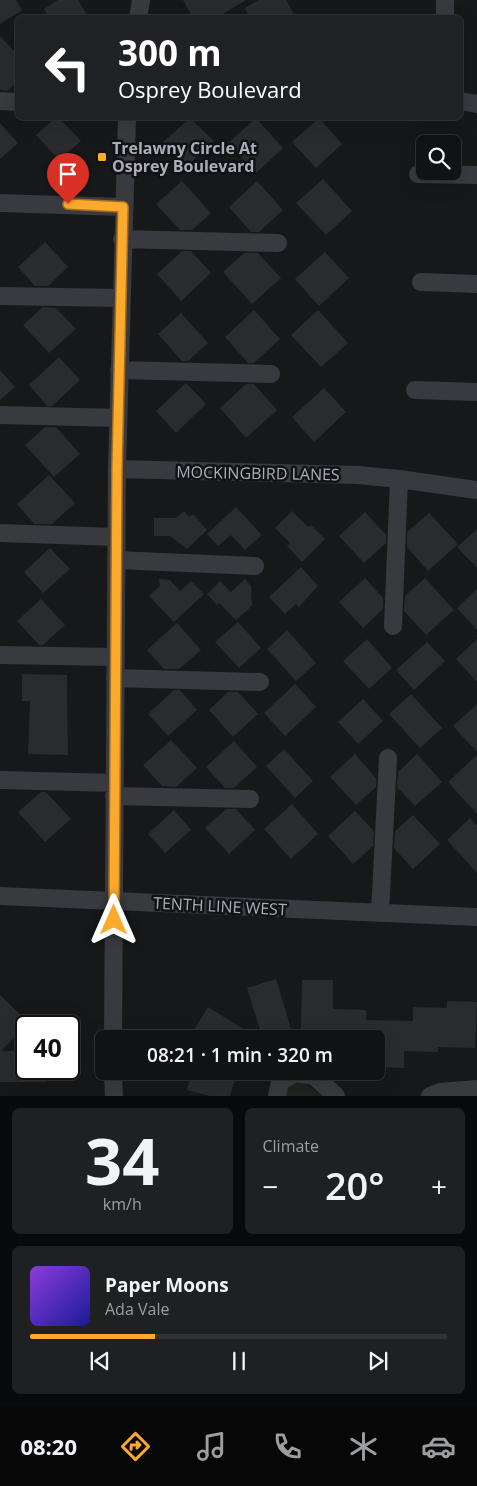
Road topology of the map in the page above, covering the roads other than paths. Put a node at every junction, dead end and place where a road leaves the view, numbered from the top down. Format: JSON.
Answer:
{"nodes":[{"id":1,"x":141,"y":0,"type":"edge"},
{"id":2,"x":446,"y":0,"type":"edge"},
{"id":3,"x":138,"y":15,"type":"edge"},
{"id":4,"x":445,"y":15,"type":"edge"},
{"id":5,"x":0,"y":101,"type":"edge"},
{"id":6,"x":15,"y":102,"type":"edge"},
{"id":7,"x":463,"y":102,"type":"edge"},
{"id":8,"x":477,"y":104,"type":"edge"},
{"id":9,"x":127,"y":120,"type":"edge"},
{"id":10,"x":461,"y":175,"type":"edge"},
{"id":11,"x":477,"y":176,"type":"edge"},
{"id":12,"x":0,"y":203,"type":"edge"},
{"id":13,"x":123,"y":207,"type":"junction"},
{"id":14,"x":122,"y":239,"type":"junction"},
{"id":15,"x":278,"y":243,"type":"dead end"},
{"id":16,"x":422,"y":282,"type":"dead end"},
{"id":17,"x":477,"y":284,"type":"edge"},
{"id":18,"x":0,"y":296,"type":"edge"},
{"id":19,"x":120,"y":298,"type":"junction"},
{"id":20,"x":119,"y":370,"type":"junction"},
{"id":21,"x":270,"y":374,"type":"dead end"},
{"id":22,"x":415,"y":390,"type":"dead end"},
{"id":23,"x":477,"y":392,"type":"edge"},
{"id":24,"x":0,"y":416,"type":"edge"},
{"id":25,"x":118,"y":418,"type":"junction"},
{"id":26,"x":117,"y":469,"type":"junction"},
{"id":27,"x":399,"y":479,"type":"junction"},
{"id":28,"x":477,"y":490,"type":"edge"},
{"id":29,"x":0,"y":533,"type":"edge"},
{"id":30,"x":116,"y":537,"type":"junction"},
{"id":31,"x":116,"y":560,"type":"junction"},
{"id":32,"x":255,"y":566,"type":"dead end"},
{"id":33,"x":393,"y":626,"type":"dead end"},
{"id":34,"x":0,"y":655,"type":"edge"},
{"id":35,"x":115,"y":658,"type":"junction"},
{"id":36,"x":115,"y":678,"type":"junction"},
{"id":37,"x":260,"y":682,"type":"dead end"},
{"id":38,"x":388,"y":758,"type":"dead end"},
{"id":39,"x":0,"y":780,"type":"edge"},
{"id":40,"x":114,"y":789,"type":"junction"},
{"id":41,"x":250,"y":799,"type":"dead end"},
{"id":42,"x":0,"y":896,"type":"edge"},
{"id":43,"x":114,"y":901,"type":"junction"},
{"id":44,"x":380,"y":913,"type":"junction"},
{"id":45,"x":477,"y":916,"type":"edge"},
{"id":46,"x":113,"y":1030,"type":"edge"},
{"id":47,"x":113,"y":1080,"type":"edge"},
{"id":48,"x":477,"y":1088,"type":"edge"},
{"id":49,"x":114,"y":1096,"type":"edge"},
{"id":50,"x":277,"y":1096,"type":"edge"},
{"id":51,"x":336,"y":1096,"type":"edge"},
{"id":52,"x":430,"y":1096,"type":"edge"}],
"edges":[{"from":1,"to":3,"type":"street"},
{"from":2,"to":4,"type":"street"},
{"from":5,"to":6,"type":"street"},
{"from":7,"to":8,"type":"street"},
{"from":9,"to":13,"type":"street"},
{"from":10,"to":11,"type":"street"},
{"from":12,"to":13,"type":"street"},
{"from":13,"to":14,"type":"street"},
{"from":14,"to":15,"type":"street"},
{"from":14,"to":19,"type":"street"},
{"from":16,"to":17,"type":"street"},
{"from":18,"to":19,"type":"street"},
{"from":19,"to":20,"type":"street"},
{"from":20,"to":21,"type":"street"},
{"from":20,"to":25,"type":"street"},
{"from":22,"to":23,"type":"street"},
{"from":24,"to":25,"type":"street"},
{"from":25,"to":26,"type":"street"},
{"from":26,"to":27,"type":"street","name":"MOCKINGBIRD LANES"},
{"from":26,"to":30,"type":"street"},
{"from":27,"to":28,"type":"street","name":"MOCKINGBIRD LANES"},
{"from":27,"to":33,"type":"street"},
{"from":29,"to":30,"type":"street"},
{"from":30,"to":31,"type":"street"},
{"from":31,"to":32,"type":"street"},
{"from":31,"to":35,"type":"street"},
{"from":34,"to":35,"type":"street"},
{"from":35,"to":36,"type":"street"},
{"from":36,"to":37,"type":"street"},
{"from":36,"to":40,"type":"street"},
{"from":38,"to":44,"type":"street"},
{"from":39,"to":40,"type":"street"},
{"from":40,"to":41,"type":"street"},
{"from":40,"to":43,"type":"street"},
{"from":42,"to":43,"type":"street","name":"TENTH LINE WEST"},
{"from":43,"to":44,"type":"street","name":"TENTH LINE WEST"},
{"from":43,"to":46,"type":"street"},
{"from":44,"to":45,"type":"street","name":"TENTH LINE WEST"},
{"from":47,"to":49,"type":"street"},
{"from":48,"to":52,"type":"street"},
{"from":50,"to":51,"type":"street"}]}
